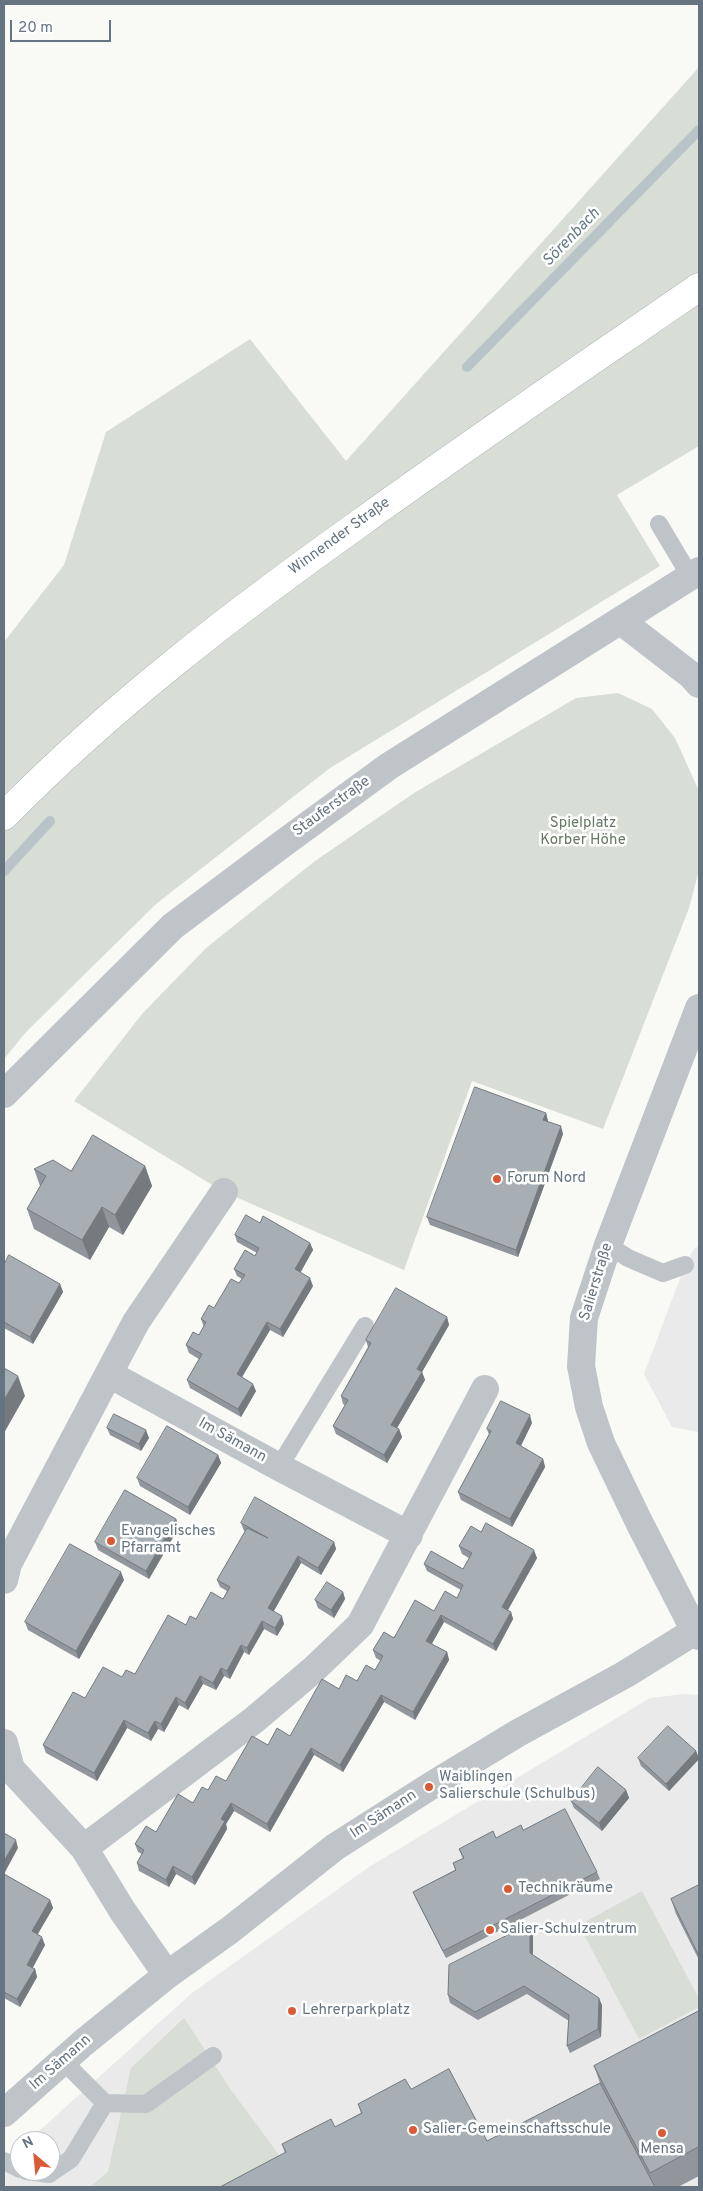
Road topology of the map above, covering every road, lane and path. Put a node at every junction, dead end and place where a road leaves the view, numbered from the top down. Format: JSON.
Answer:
{"nodes":[{"id":1,"x":699,"y":287,"type":"edge"},
{"id":2,"x":659,"y":524,"type":"dead end"},
{"id":3,"x":695,"y":574,"type":"edge"},
{"id":4,"x":621,"y":621,"type":"junction"},
{"id":5,"x":699,"y":684,"type":"edge"},
{"id":6,"x":4,"y":816,"type":"edge"},
{"id":7,"x":699,"y":1008,"type":"edge"},
{"id":8,"x":4,"y":1094,"type":"edge"},
{"id":9,"x":224,"y":1192,"type":"dead end"},
{"id":10,"x":608,"y":1245,"type":"junction"},
{"id":11,"x":685,"y":1265,"type":"dead end"},
{"id":12,"x":365,"y":1326,"type":"dead end"},
{"id":13,"x":109,"y":1374,"type":"junction"},
{"id":14,"x":485,"y":1389,"type":"dead end"},
{"id":15,"x":279,"y":1467,"type":"junction"},
{"id":16,"x":409,"y":1535,"type":"junction"},
{"id":17,"x":4,"y":1580,"type":"edge"},
{"id":18,"x":697,"y":1634,"type":"edge"},
{"id":19,"x":4,"y":1743,"type":"edge"},
{"id":20,"x":7,"y":1773,"type":"edge"},
{"id":21,"x":84,"y":1848,"type":"junction"},
{"id":22,"x":166,"y":1975,"type":"junction"},
{"id":23,"x":213,"y":2056,"type":"dead end"},
{"id":24,"x":63,"y":2061,"type":"junction"},
{"id":25,"x":105,"y":2103,"type":"junction"},
{"id":26,"x":4,"y":2113,"type":"edge"},
{"id":27,"x":60,"y":2166,"type":"edge"}],
"edges":[{"from":1,"to":6,"type":"street","name":"Winnender Straße"},
{"from":2,"to":3,"type":"lane"},
{"from":3,"to":4,"type":"street","name":"Stauferstraße"},
{"from":4,"to":5,"type":"street"},
{"from":4,"to":8,"type":"street","name":"Stauferstraße"},
{"from":7,"to":10,"type":"street","name":"Salierstraße"},
{"from":9,"to":13,"type":"street"},
{"from":10,"to":11,"type":"lane"},
{"from":10,"to":18,"type":"street","name":"Salierstraße"},
{"from":12,"to":15,"type":"lane"},
{"from":13,"to":15,"type":"street","name":"Im Sämann"},
{"from":13,"to":17,"type":"street"},
{"from":14,"to":16,"type":"street"},
{"from":15,"to":16,"type":"street","name":"Im Sämann"},
{"from":16,"to":21,"type":"street"},
{"from":18,"to":22,"type":"street","name":"Im Sämann"},
{"from":19,"to":20,"type":"street"},
{"from":20,"to":21,"type":"street"},
{"from":21,"to":22,"type":"street"},
{"from":22,"to":24,"type":"street","name":"Im Sämann"},
{"from":23,"to":25,"type":"lane"},
{"from":24,"to":25,"type":"lane"},
{"from":24,"to":26,"type":"street","name":"Im Sämann"},
{"from":25,"to":27,"type":"lane"}]}
